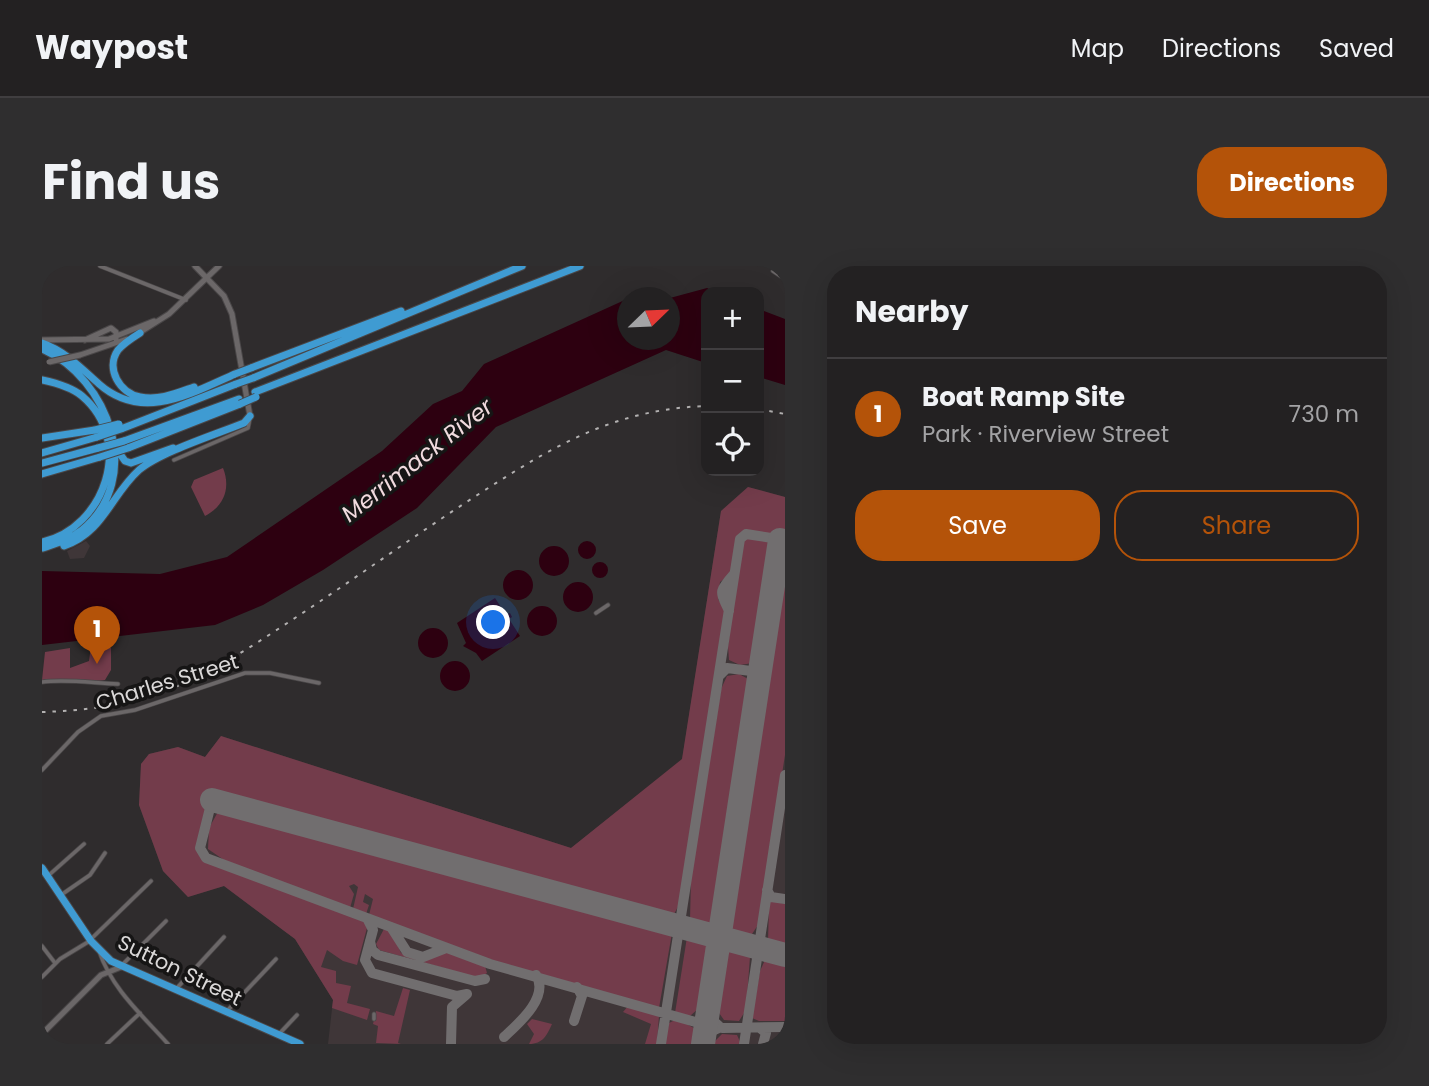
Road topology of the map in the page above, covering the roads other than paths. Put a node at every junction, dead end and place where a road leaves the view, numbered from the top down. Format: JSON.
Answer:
{"nodes":[{"id":1,"x":100,"y":266,"type":"edge"},
{"id":2,"x":195,"y":266,"type":"edge"},
{"id":3,"x":219,"y":266,"type":"edge"},
{"id":4,"x":522,"y":266,"type":"edge"},
{"id":5,"x":580,"y":266,"type":"edge"},
{"id":6,"x":773,"y":271,"type":"dead end"},
{"id":7,"x":208,"y":279,"type":"junction"},
{"id":8,"x":785,"y":279,"type":"edge"},
{"id":9,"x":448,"y":296,"type":"junction"},
{"id":10,"x":186,"y":300,"type":"junction"},
{"id":11,"x":140,"y":333,"type":"junction"},
{"id":12,"x":117,"y":336,"type":"junction"},
{"id":13,"x":42,"y":341,"type":"edge"},
{"id":14,"x":79,"y":342,"type":"junction"},
{"id":15,"x":109,"y":346,"type":"junction"},
{"id":16,"x":42,"y":349,"type":"edge"},
{"id":17,"x":45,"y":362,"type":"edge"},
{"id":18,"x":235,"y":374,"type":"junction"},
{"id":19,"x":42,"y":380,"type":"edge"},
{"id":20,"x":250,"y":416,"type":"junction"},
{"id":21,"x":96,"y":434,"type":"junction"},
{"id":22,"x":42,"y":438,"type":"edge"},
{"id":23,"x":126,"y":445,"type":"junction"},
{"id":24,"x":115,"y":447,"type":"junction"},
{"id":25,"x":42,"y":453,"type":"edge"},
{"id":26,"x":174,"y":460,"type":"dead end"},
{"id":27,"x":42,"y":463,"type":"edge"},
{"id":28,"x":42,"y":474,"type":"edge"},
{"id":29,"x":42,"y":546,"type":"edge"},
{"id":30,"x":608,"y":606,"type":"dead end"},
{"id":31,"x":596,"y":613,"type":"dead end"},
{"id":32,"x":42,"y":682,"type":"edge"},
{"id":33,"x":319,"y":683,"type":"dead end"},
{"id":34,"x":118,"y":684,"type":"dead end"},
{"id":35,"x":42,"y":770,"type":"edge"},
{"id":36,"x":85,"y":844,"type":"dead end"},
{"id":37,"x":105,"y":853,"type":"dead end"},
{"id":38,"x":42,"y":868,"type":"edge"},
{"id":39,"x":48,"y":877,"type":"junction"},
{"id":40,"x":151,"y":881,"type":"dead end"},
{"id":41,"x":61,"y":895,"type":"junction"},
{"id":42,"x":166,"y":921,"type":"dead end"},
{"id":43,"x":224,"y":937,"type":"dead end"},
{"id":44,"x":90,"y":940,"type":"junction"},
{"id":45,"x":42,"y":946,"type":"edge"},
{"id":46,"x":98,"y":949,"type":"junction"},
{"id":47,"x":276,"y":960,"type":"dead end"},
{"id":48,"x":55,"y":963,"type":"junction"},
{"id":49,"x":121,"y":967,"type":"junction"},
{"id":50,"x":106,"y":972,"type":"junction"},
{"id":51,"x":42,"y":977,"type":"edge"},
{"id":52,"x":176,"y":991,"type":"junction"},
{"id":53,"x":140,"y":1013,"type":"junction"},
{"id":54,"x":226,"y":1013,"type":"junction"},
{"id":55,"x":297,"y":1015,"type":"dead end"},
{"id":56,"x":42,"y":1034,"type":"edge"},
{"id":57,"x":278,"y":1035,"type":"junction"},
{"id":58,"x":107,"y":1044,"type":"edge"},
{"id":59,"x":168,"y":1044,"type":"edge"},
{"id":60,"x":300,"y":1044,"type":"edge"}],
"edges":[{"from":1,"to":10,"type":"street"},
{"from":2,"to":7,"type":"main road"},
{"from":3,"to":7,"type":"main road"},
{"from":4,"to":9,"type":"highway"},
{"from":5,"to":23,"type":"highway","bridge":true},
{"from":6,"to":8,"type":"street"},
{"from":7,"to":10,"type":"main road"},
{"from":7,"to":20,"type":"main road"},
{"from":9,"to":18,"type":"highway","bridge":true},
{"from":9,"to":21,"type":"highway","bridge":true},
{"from":10,"to":11,"type":"main road"},
{"from":10,"to":12,"type":"main road"},
{"from":11,"to":15,"type":"main road"},
{"from":11,"to":18,"type":"highway"},
{"from":12,"to":14,"type":"main road"},
{"from":12,"to":14,"type":"main road"},
{"from":12,"to":15,"type":"main road"},
{"from":13,"to":14,"type":"main road"},
{"from":13,"to":18,"type":"highway"},
{"from":15,"to":17,"type":"main road","bridge":true},
{"from":16,"to":24,"type":"highway"},
{"from":19,"to":29,"type":"highway"},
{"from":20,"to":24,"type":"highway"},
{"from":20,"to":26,"type":"street"},
{"from":20,"to":29,"type":"highway"},
{"from":21,"to":22,"type":"highway"},
{"from":21,"to":25,"type":"highway"},
{"from":23,"to":27,"type":"highway","bridge":true},
{"from":23,"to":28,"type":"highway","bridge":true},
{"from":24,"to":29,"type":"highway"},
{"from":30,"to":31,"type":"street"},
{"from":32,"to":34,"type":"street"},
{"from":33,"to":35,"type":"street","name":"Charles Street"},
{"from":36,"to":39,"type":"street"},
{"from":37,"to":41,"type":"street"},
{"from":38,"to":39,"type":"highway","name":"Sutton Street"},
{"from":39,"to":41,"type":"highway","name":"Sutton Street"},
{"from":40,"to":44,"type":"street"},
{"from":41,"to":44,"type":"highway","name":"Sutton Street"},
{"from":42,"to":49,"type":"street"},
{"from":43,"to":52,"type":"street"},
{"from":44,"to":46,"type":"highway","name":"Sutton Street"},
{"from":44,"to":48,"type":"street"},
{"from":45,"to":48,"type":"street"},
{"from":46,"to":49,"type":"highway","name":"Sutton Street"},
{"from":46,"to":50,"type":"street"},
{"from":47,"to":54,"type":"street"},
{"from":48,"to":51,"type":"street"},
{"from":49,"to":50,"type":"main road"},
{"from":49,"to":52,"type":"highway","name":"Sutton Street"},
{"from":50,"to":53,"type":"street"},
{"from":50,"to":56,"type":"main road"},
{"from":52,"to":54,"type":"highway","name":"Sutton Street"},
{"from":53,"to":58,"type":"street"},
{"from":53,"to":59,"type":"street"},
{"from":54,"to":57,"type":"highway","name":"Sutton Street"},
{"from":55,"to":57,"type":"street"},
{"from":57,"to":60,"type":"highway","name":"Sutton Street"}]}
